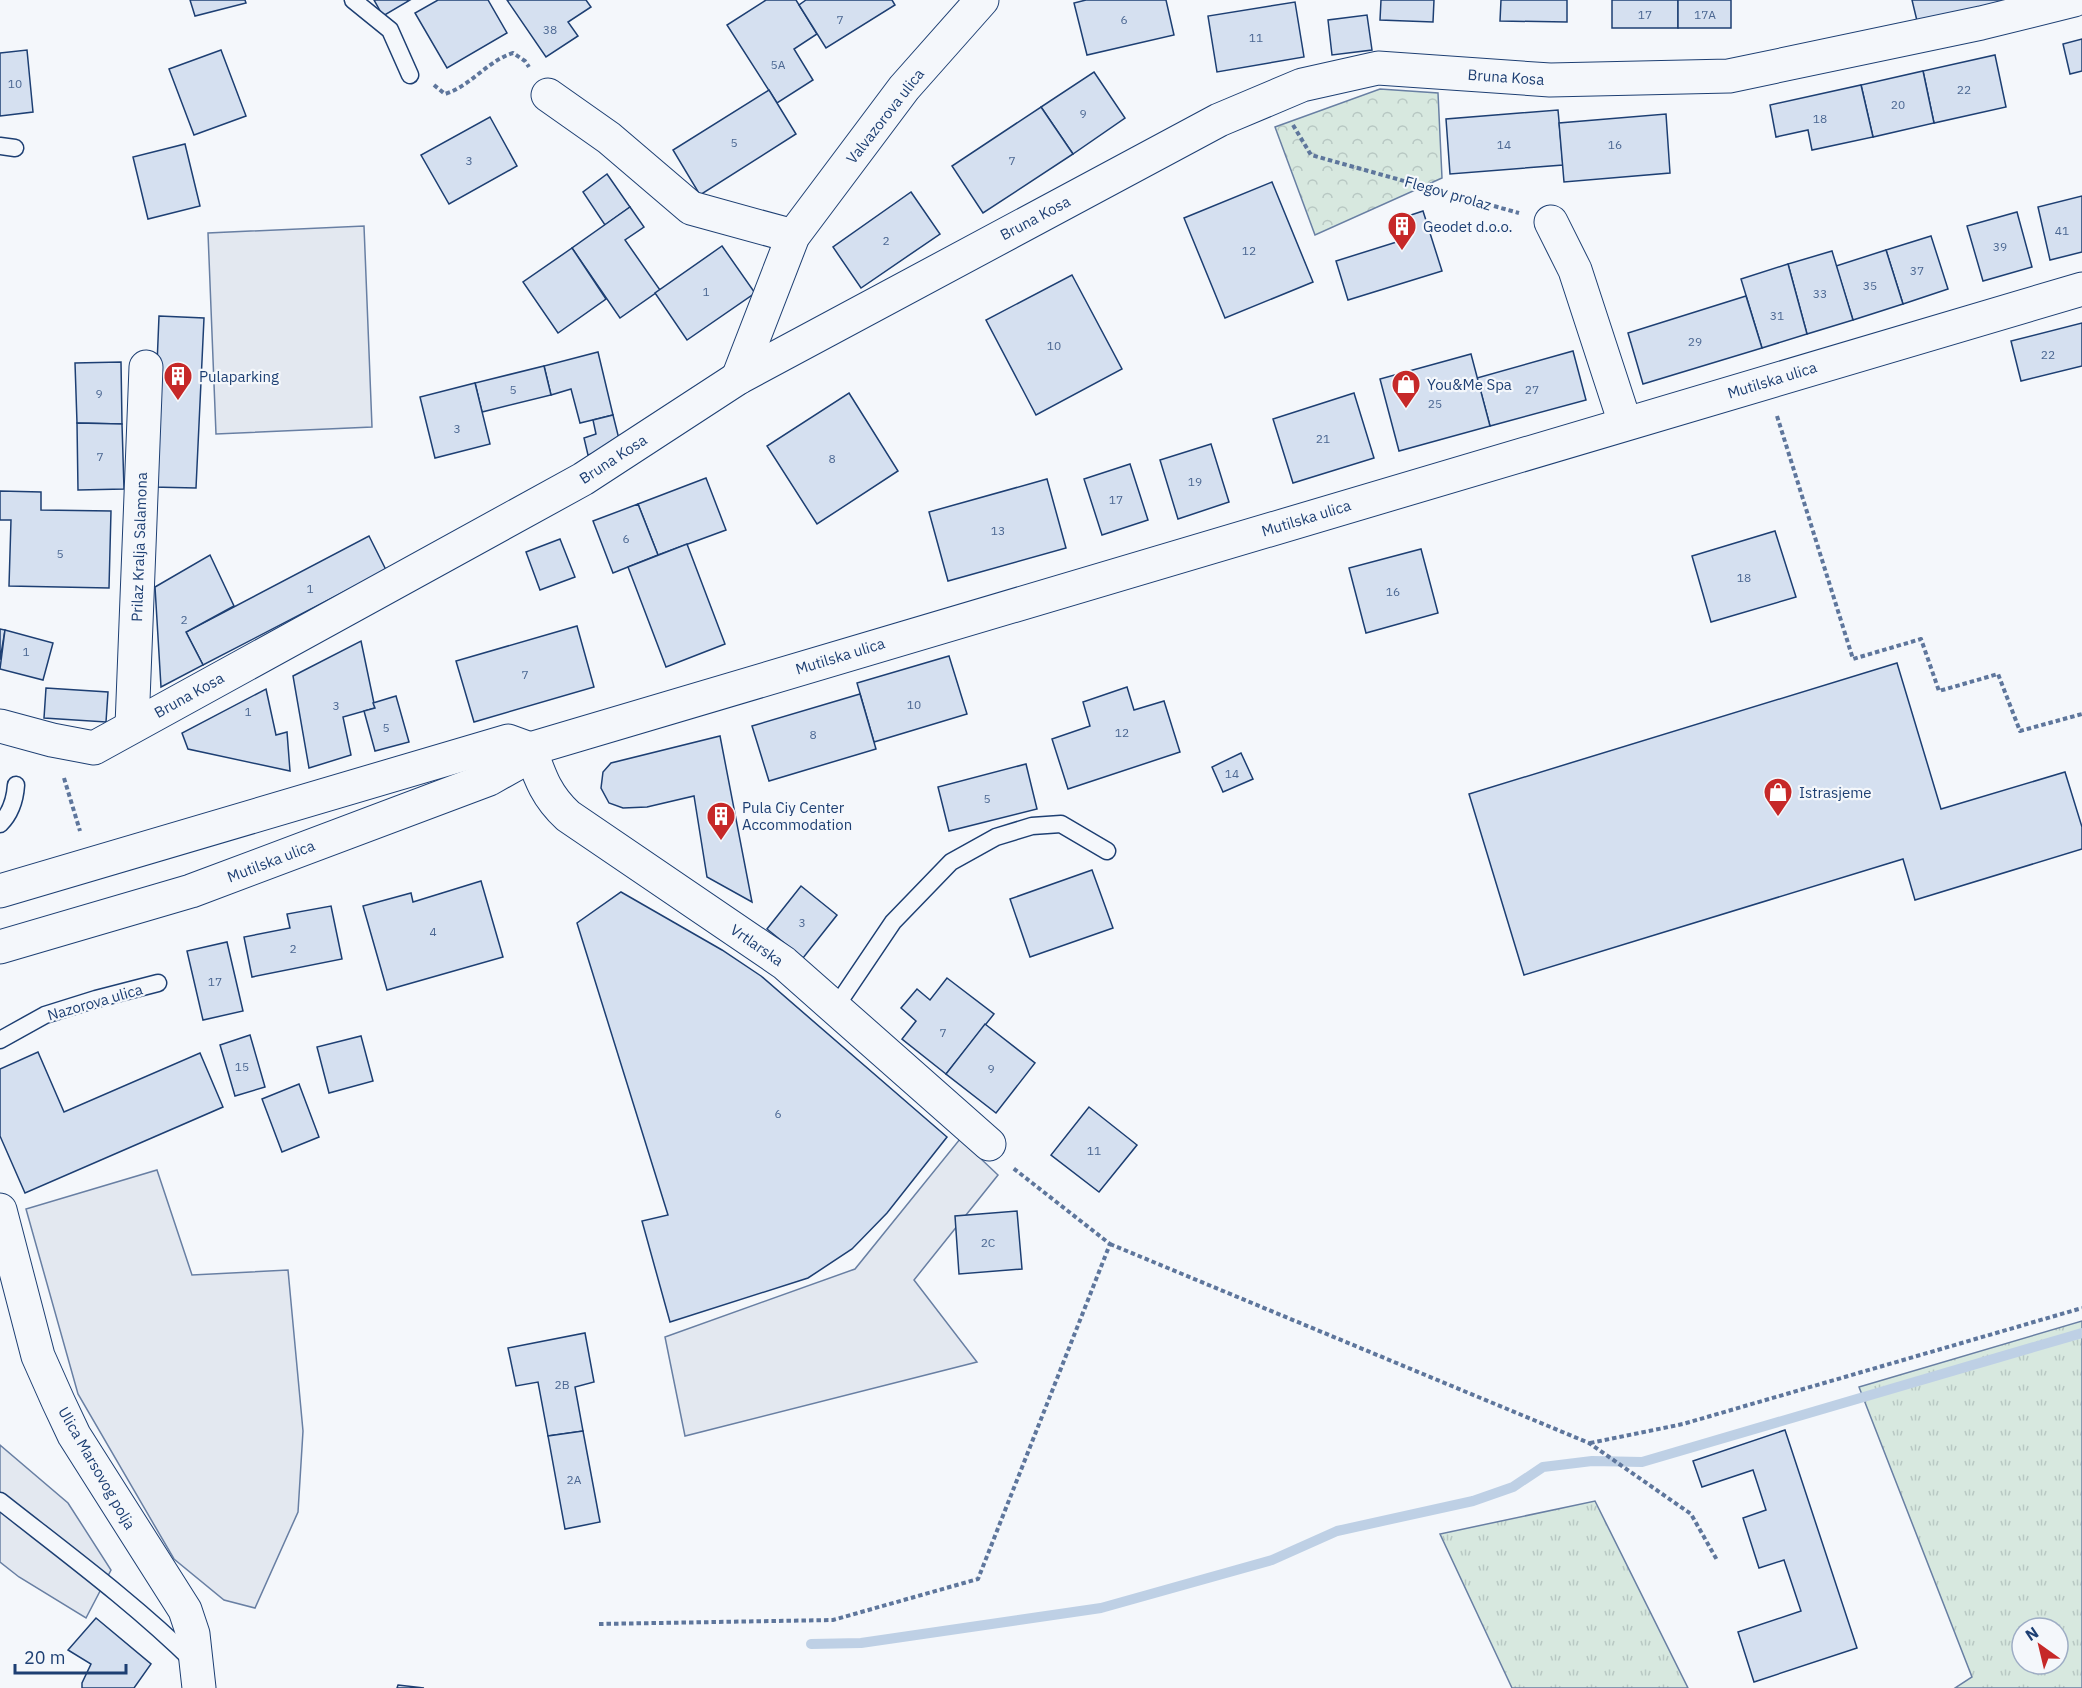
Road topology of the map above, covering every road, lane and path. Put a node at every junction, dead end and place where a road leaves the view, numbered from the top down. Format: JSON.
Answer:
{"nodes":[{"id":1,"x":353,"y":0,"type":"edge"},
{"id":2,"x":982,"y":0,"type":"edge"},
{"id":3,"x":2074,"y":0,"type":"edge"},
{"id":4,"x":410,"y":75,"type":"joint"},
{"id":5,"x":548,"y":95,"type":"joint"},
{"id":6,"x":1311,"y":155,"type":"dead end"},
{"id":7,"x":1551,"y":222,"type":"joint"},
{"id":8,"x":793,"y":236,"type":"junction"},
{"id":9,"x":2082,"y":288,"type":"edge"},
{"id":10,"x":146,"y":367,"type":"dead end"},
{"id":11,"x":738,"y":378,"type":"junction"},
{"id":12,"x":1766,"y":381,"type":"junction"},
{"id":13,"x":1625,"y":423,"type":"junction"},
{"id":14,"x":2082,"y":714,"type":"edge"},
{"id":15,"x":0,"y":726,"type":"edge"},
{"id":16,"x":132,"y":726,"type":"junction"},
{"id":17,"x":52,"y":740,"type":"junction"},
{"id":18,"x":530,"y":749,"type":"junction"},
{"id":19,"x":16,"y":785,"type":"dead end"},
{"id":20,"x":0,"y":824,"type":"edge"},
{"id":21,"x":81,"y":834,"type":"dead end"},
{"id":22,"x":1107,"y":851,"type":"dead end"},
{"id":23,"x":0,"y":891,"type":"edge"},
{"id":24,"x":0,"y":947,"type":"edge"},
{"id":25,"x":158,"y":984,"type":"dead end"},
{"id":26,"x":835,"y":1008,"type":"junction"},
{"id":27,"x":0,"y":1040,"type":"edge"},
{"id":28,"x":989,"y":1144,"type":"joint"},
{"id":29,"x":2,"y":1222,"type":"edge"},
{"id":30,"x":1110,"y":1244,"type":"junction"},
{"id":31,"x":2082,"y":1308,"type":"edge"},
{"id":32,"x":1589,"y":1443,"type":"junction"},
{"id":33,"x":0,"y":1501,"type":"edge"},
{"id":34,"x":1718,"y":1560,"type":"dead end"},
{"id":35,"x":599,"y":1624,"type":"dead end"},
{"id":36,"x":198,"y":1676,"type":"edge"}],
"edges":[{"from":1,"to":4,"type":"lane"},
{"from":2,"to":8,"type":"street","name":"Valvazorova ulica"},
{"from":3,"to":11,"type":"street","name":"Bruna Kosa"},
{"from":4,"to":5,"type":"path"},
{"from":5,"to":8,"type":"street"},
{"from":6,"to":7,"type":"path","name":"Flegov prolaz"},
{"from":7,"to":13,"type":"street"},
{"from":8,"to":11,"type":"street","name":"Valvazorova ulica"},
{"from":9,"to":12,"type":"street","name":"Mutilska ulica"},
{"from":10,"to":16,"type":"street","name":"Prilaz Kralja Salamona"},
{"from":11,"to":16,"type":"street","name":"Bruna Kosa"},
{"from":12,"to":13,"type":"street","name":"Mutilska ulica"},
{"from":12,"to":14,"type":"path"},
{"from":13,"to":18,"type":"street","name":"Mutilska ulica"},
{"from":15,"to":17,"type":"street"},
{"from":16,"to":17,"type":"street","name":"Bruna Kosa"},
{"from":17,"to":21,"type":"path"},
{"from":18,"to":23,"type":"street","name":"Mutilska ulica"},
{"from":18,"to":24,"type":"street","name":"Mutilska ulica"},
{"from":18,"to":26,"type":"street","name":"Vrtlarska"},
{"from":19,"to":20,"type":"lane"},
{"from":22,"to":26,"type":"lane"},
{"from":25,"to":27,"type":"lane","name":"Nazorova ulica"},
{"from":26,"to":28,"type":"street","name":"Vrtlarska"},
{"from":28,"to":30,"type":"path"},
{"from":29,"to":36,"type":"street","name":"Ulica Marsovog polja"},
{"from":30,"to":32,"type":"path"},
{"from":30,"to":35,"type":"path"},
{"from":31,"to":32,"type":"path"},
{"from":32,"to":34,"type":"path"},
{"from":33,"to":36,"type":"lane","name":"Ulica Marsovog polja"}]}
